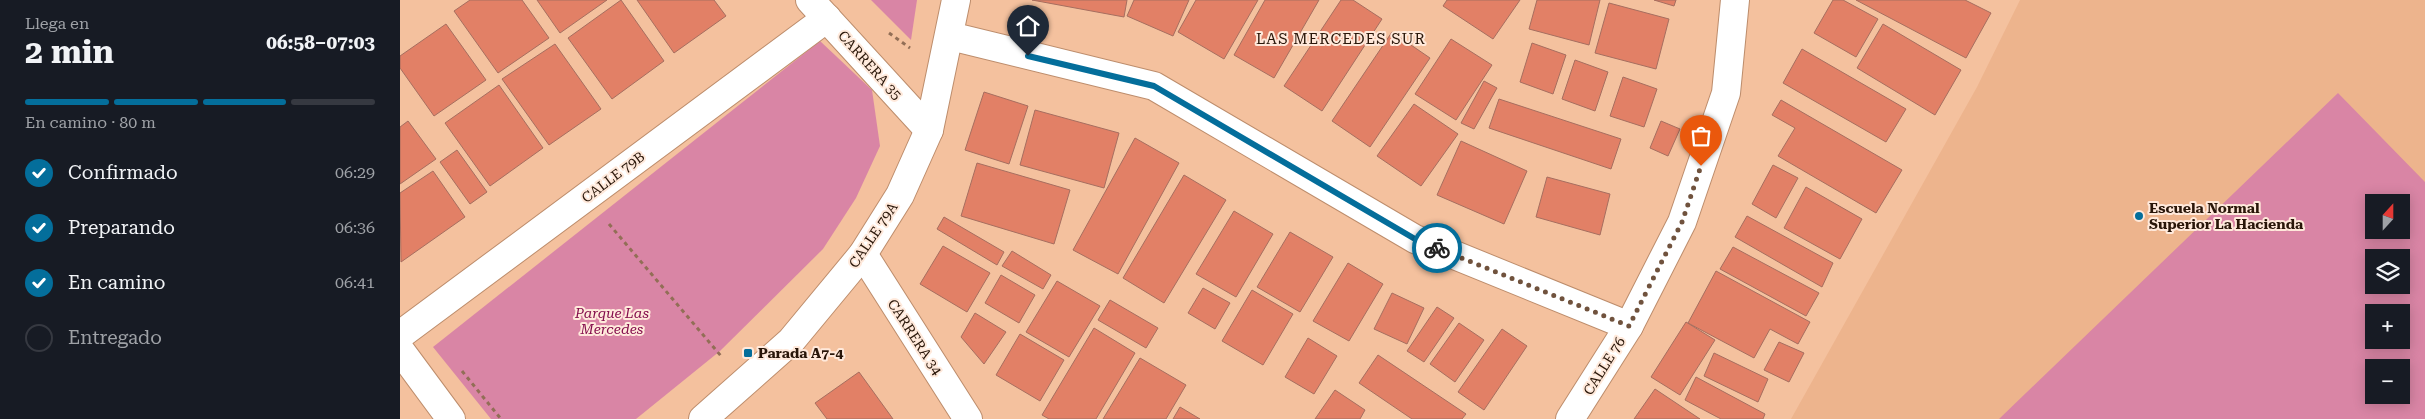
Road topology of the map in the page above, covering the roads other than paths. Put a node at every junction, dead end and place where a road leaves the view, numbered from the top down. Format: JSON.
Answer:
{"nodes":[{"id":1,"x":956,"y":0,"type":"edge"},
{"id":2,"x":1736,"y":0,"type":"edge"},
{"id":3,"x":818,"y":9,"type":"edge"},
{"id":4,"x":950,"y":36,"type":"junction"},
{"id":5,"x":929,"y":130,"type":"junction"},
{"id":6,"x":863,"y":254,"type":"junction"},
{"id":7,"x":1629,"y":326,"type":"junction"},
{"id":8,"x":400,"y":335,"type":"edge"},
{"id":9,"x":400,"y":350,"type":"edge"},
{"id":10,"x":451,"y":419,"type":"edge"},
{"id":11,"x":703,"y":419,"type":"edge"},
{"id":12,"x":968,"y":419,"type":"edge"},
{"id":13,"x":1570,"y":419,"type":"edge"}],
"edges":[{"from":1,"to":4,"type":"street","name":"CALLE 79A"},
{"from":2,"to":7,"type":"street","name":"CALLE 76"},
{"from":3,"to":5,"type":"street","name":"CARRERA 35"},
{"from":3,"to":8,"type":"street","name":"CALLE 79B"},
{"from":4,"to":5,"type":"street","name":"CALLE 79A"},
{"from":4,"to":7,"type":"street"},
{"from":5,"to":6,"type":"street","name":"CALLE 79A"},
{"from":6,"to":11,"type":"street","name":"CALLE 79A"},
{"from":6,"to":12,"type":"street","name":"CARRERA 34"},
{"from":7,"to":13,"type":"street","name":"CALLE 76"},
{"from":9,"to":10,"type":"street"}]}
